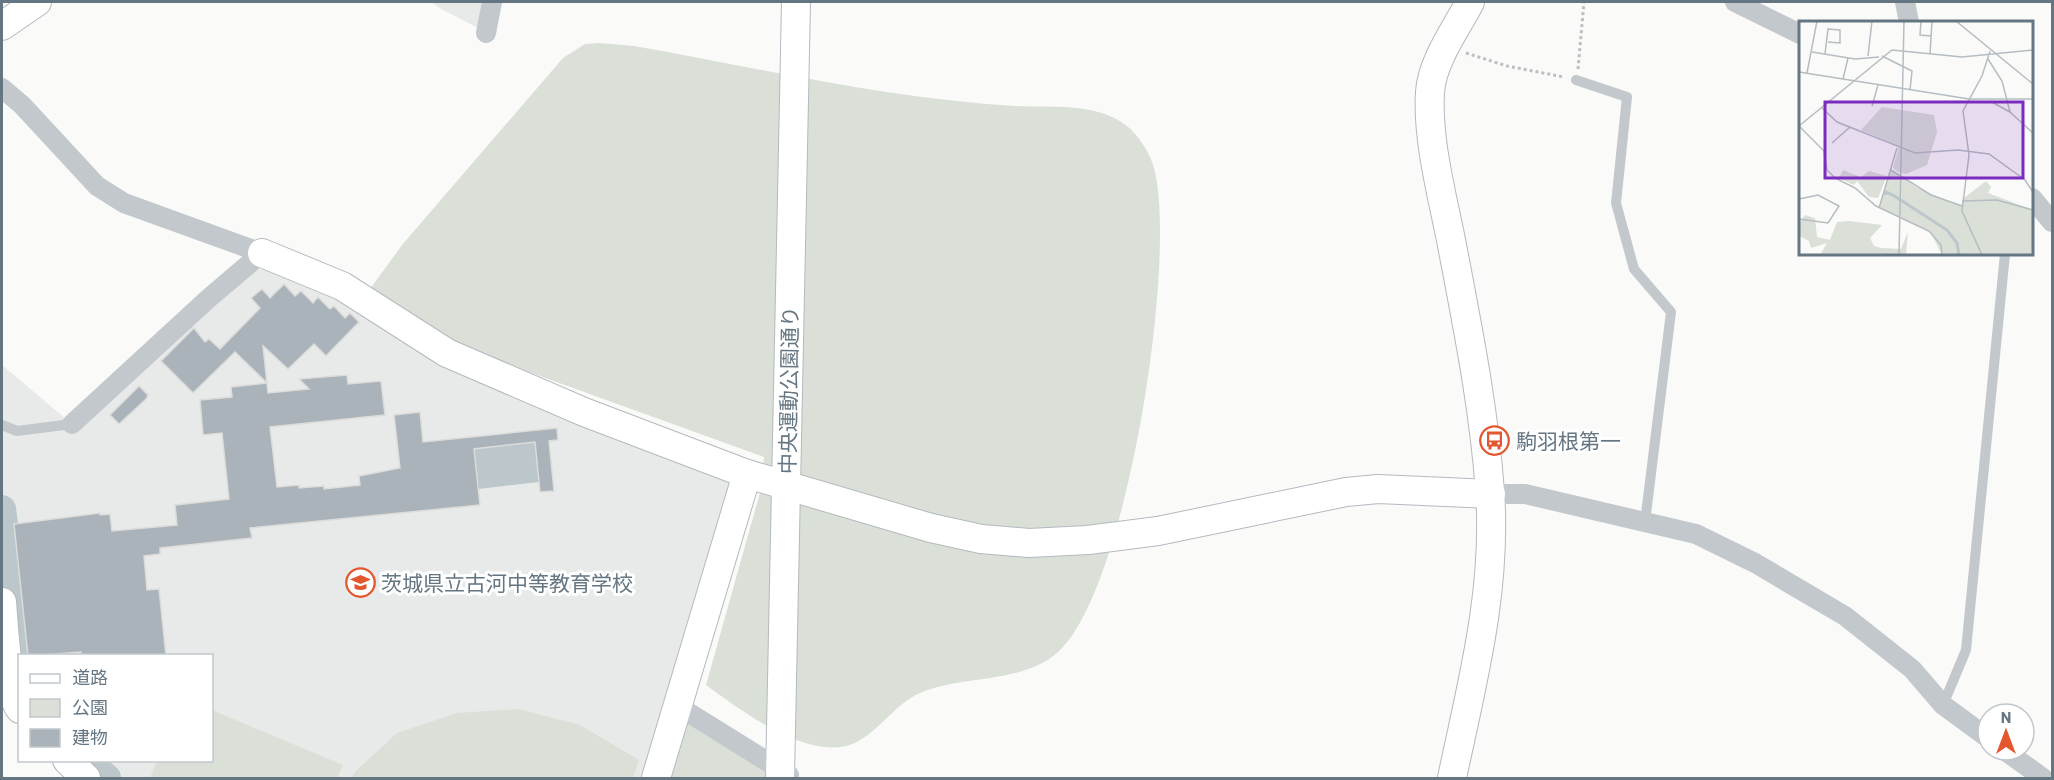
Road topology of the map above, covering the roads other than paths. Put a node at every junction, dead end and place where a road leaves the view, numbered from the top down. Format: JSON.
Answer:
{"nodes":[{"id":1,"x":37,"y":2,"type":"edge"},
{"id":2,"x":492,"y":2,"type":"edge"},
{"id":3,"x":796,"y":2,"type":"edge"},
{"id":4,"x":1470,"y":2,"type":"edge"},
{"id":5,"x":1735,"y":2,"type":"edge"},
{"id":6,"x":1905,"y":2,"type":"edge"},
{"id":7,"x":1909,"y":21,"type":"edge"},
{"id":8,"x":2,"y":26,"type":"edge"},
{"id":9,"x":486,"y":33,"type":"dead end"},
{"id":10,"x":1799,"y":34,"type":"edge"},
{"id":11,"x":1576,"y":80,"type":"road end"},
{"id":12,"x":2,"y":88,"type":"edge"},
{"id":13,"x":2033,"y":200,"type":"edge"},
{"id":14,"x":2052,"y":222,"type":"edge"},
{"id":15,"x":262,"y":254,"type":"junction"},
{"id":16,"x":2005,"y":255,"type":"edge"},
{"id":17,"x":72,"y":424,"type":"joint"},
{"id":18,"x":2,"y":425,"type":"edge"},
{"id":19,"x":747,"y":474,"type":"junction"},
{"id":20,"x":786,"y":484,"type":"junction"},
{"id":21,"x":1491,"y":494,"type":"junction"},
{"id":22,"x":1645,"y":522,"type":"junction"},
{"id":23,"x":2,"y":602,"type":"edge"},
{"id":24,"x":1943,"y":705,"type":"junction"},
{"id":25,"x":678,"y":706,"type":"junction"},
{"id":26,"x":18,"y":707,"type":"edge"},
{"id":27,"x":1976,"y":729,"type":"edge"},
{"id":28,"x":69,"y":762,"type":"edge"},
{"id":29,"x":2021,"y":762,"type":"edge"},
{"id":30,"x":785,"y":775,"type":"edge"},
{"id":31,"x":86,"y":778,"type":"edge"},
{"id":32,"x":656,"y":778,"type":"edge"},
{"id":33,"x":1452,"y":778,"type":"edge"},
{"id":34,"x":2043,"y":778,"type":"edge"}],
"edges":[{"from":1,"to":8,"type":"street"},
{"from":2,"to":9,"type":"street"},
{"from":3,"to":20,"type":"street","name":"中央運動公園通り"},
{"from":4,"to":21,"type":"street"},
{"from":5,"to":10,"type":"street"},
{"from":6,"to":7,"type":"street"},
{"from":11,"to":22,"type":"lane"},
{"from":12,"to":15,"type":"street"},
{"from":13,"to":14,"type":"street"},
{"from":15,"to":17,"type":"street"},
{"from":15,"to":19,"type":"street"},
{"from":16,"to":24,"type":"lane"},
{"from":17,"to":18,"type":"lane"},
{"from":19,"to":20,"type":"street"},
{"from":19,"to":25,"type":"street"},
{"from":20,"to":21,"type":"street"},
{"from":20,"to":30,"type":"street","name":"中央運動公園通り"},
{"from":21,"to":22,"type":"street"},
{"from":21,"to":33,"type":"street"},
{"from":22,"to":24,"type":"street"},
{"from":23,"to":26,"type":"street"},
{"from":24,"to":27,"type":"street"},
{"from":25,"to":30,"type":"street"},
{"from":25,"to":32,"type":"street"},
{"from":28,"to":31,"type":"street"},
{"from":29,"to":34,"type":"street"}]}
